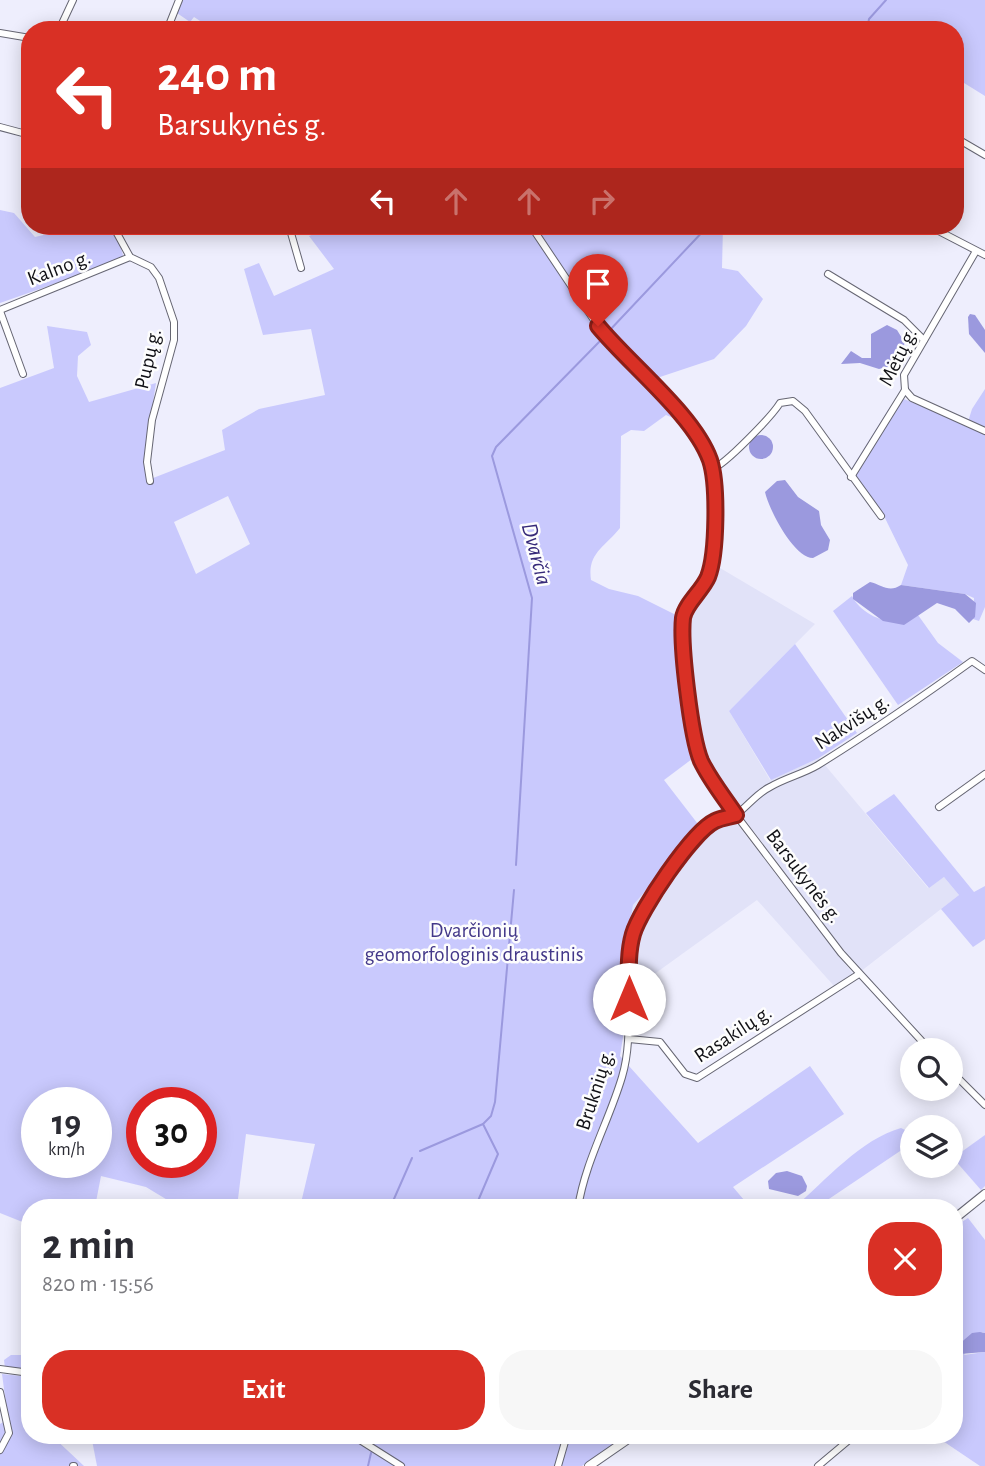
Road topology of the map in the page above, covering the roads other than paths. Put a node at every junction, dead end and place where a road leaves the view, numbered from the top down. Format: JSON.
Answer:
{"nodes":[{"id":1,"x":73,"y":0,"type":"edge"},
{"id":2,"x":179,"y":0,"type":"edge"},
{"id":3,"x":63,"y":21,"type":"edge"},
{"id":4,"x":171,"y":21,"type":"edge"},
{"id":5,"x":0,"y":33,"type":"edge"},
{"id":6,"x":21,"y":36,"type":"edge"},
{"id":7,"x":0,"y":127,"type":"edge"},
{"id":8,"x":21,"y":133,"type":"edge"},
{"id":9,"x":964,"y":143,"type":"edge"},
{"id":10,"x":985,"y":155,"type":"edge"},
{"id":11,"x":118,"y":235,"type":"edge"},
{"id":12,"x":292,"y":235,"type":"edge"},
{"id":13,"x":537,"y":235,"type":"edge"},
{"id":14,"x":946,"y":235,"type":"edge"},
{"id":15,"x":976,"y":251,"type":"junction"},
{"id":16,"x":985,"y":255,"type":"edge"},
{"id":17,"x":130,"y":257,"type":"junction"},
{"id":18,"x":301,"y":268,"type":"dead end"},
{"id":19,"x":828,"y":274,"type":"dead end"},
{"id":20,"x":0,"y":310,"type":"edge"},
{"id":21,"x":924,"y":340,"type":"junction"},
{"id":22,"x":23,"y":374,"type":"dead end"},
{"id":23,"x":905,"y":390,"type":"junction"},
{"id":24,"x":985,"y":431,"type":"edge"},
{"id":25,"x":712,"y":469,"type":"junction"},
{"id":26,"x":850,"y":477,"type":"junction"},
{"id":27,"x":150,"y":481,"type":"dead end"},
{"id":28,"x":881,"y":516,"type":"dead end"},
{"id":29,"x":985,"y":670,"type":"edge"},
{"id":30,"x":985,"y":774,"type":"edge"},
{"id":31,"x":939,"y":807,"type":"dead end"},
{"id":32,"x":736,"y":815,"type":"junction"},
{"id":33,"x":859,"y":974,"type":"junction"},
{"id":34,"x":919,"y":1038,"type":"edge"},
{"id":35,"x":629,"y":1039,"type":"junction"},
{"id":36,"x":963,"y":1083,"type":"edge"},
{"id":37,"x":985,"y":1105,"type":"edge"},
{"id":38,"x":985,"y":1194,"type":"edge"},
{"id":39,"x":581,"y":1199,"type":"edge"},
{"id":40,"x":963,"y":1212,"type":"edge"},
{"id":41,"x":0,"y":1369,"type":"edge"},
{"id":42,"x":21,"y":1372,"type":"edge"},
{"id":43,"x":0,"y":1392,"type":"edge"},
{"id":44,"x":366,"y":1444,"type":"edge"},
{"id":45,"x":564,"y":1444,"type":"edge"},
{"id":46,"x":621,"y":1444,"type":"edge"},
{"id":47,"x":844,"y":1444,"type":"edge"},
{"id":48,"x":0,"y":1450,"type":"edge"},
{"id":49,"x":401,"y":1466,"type":"edge"},
{"id":50,"x":558,"y":1466,"type":"edge"},
{"id":51,"x":589,"y":1466,"type":"edge"},
{"id":52,"x":818,"y":1466,"type":"edge"}],
"edges":[{"from":1,"to":3,"type":"street"},
{"from":2,"to":4,"type":"street"},
{"from":5,"to":6,"type":"street"},
{"from":7,"to":8,"type":"street"},
{"from":9,"to":10,"type":"street"},
{"from":11,"to":17,"type":"street","name":"Pupų g."},
{"from":12,"to":18,"type":"street"},
{"from":13,"to":25,"type":"street","name":"Barsukynės g."},
{"from":14,"to":15,"type":"street"},
{"from":15,"to":16,"type":"street"},
{"from":15,"to":21,"type":"street","name":"Mėtų g."},
{"from":17,"to":20,"type":"street","name":"Kalno g."},
{"from":17,"to":27,"type":"street","name":"Pupų g."},
{"from":19,"to":21,"type":"street"},
{"from":20,"to":22,"type":"street"},
{"from":21,"to":23,"type":"street","name":"Mėtų g."},
{"from":23,"to":24,"type":"street"},
{"from":23,"to":26,"type":"street","name":"Mėtų g."},
{"from":25,"to":26,"type":"street"},
{"from":25,"to":32,"type":"street","name":"Barsukynės g."},
{"from":26,"to":28,"type":"street"},
{"from":29,"to":32,"type":"street","name":"Nakvišų g."},
{"from":30,"to":31,"type":"street"},
{"from":32,"to":33,"type":"street","name":"Barsukynės g."},
{"from":32,"to":35,"type":"street","name":"Bruknių g."},
{"from":33,"to":34,"type":"street","name":"Barsukynės g."},
{"from":33,"to":35,"type":"street","name":"Rasakilų g."},
{"from":35,"to":39,"type":"street","name":"Bruknių g."},
{"from":36,"to":37,"type":"street"},
{"from":38,"to":40,"type":"main road"},
{"from":41,"to":42,"type":"street"},
{"from":43,"to":48,"type":"street"},
{"from":44,"to":49,"type":"street"},
{"from":45,"to":50,"type":"street"},
{"from":46,"to":51,"type":"main road"},
{"from":47,"to":52,"type":"street"}]}
